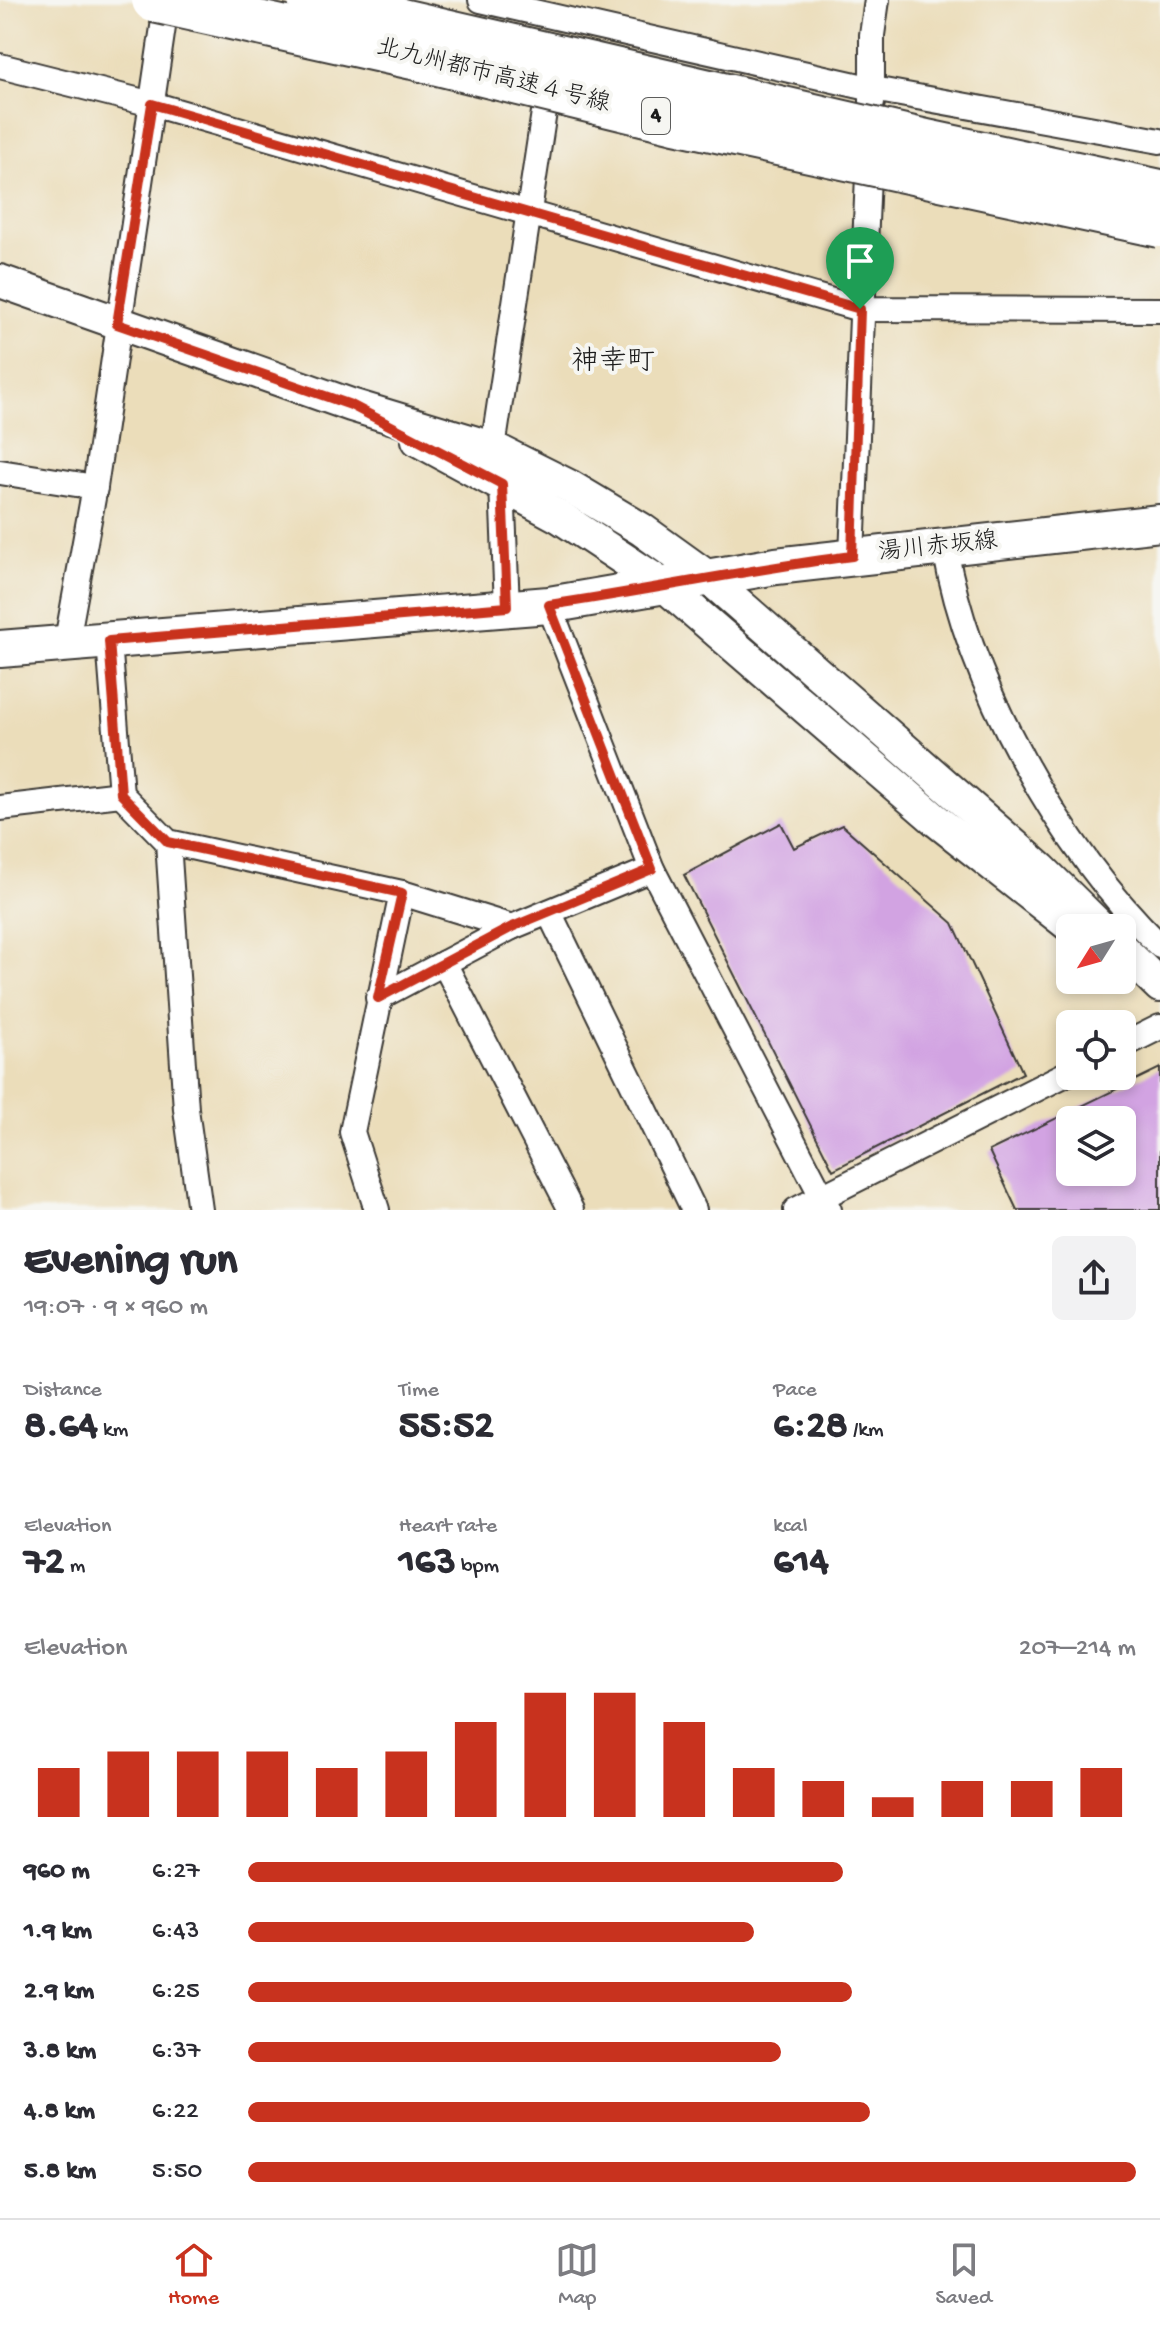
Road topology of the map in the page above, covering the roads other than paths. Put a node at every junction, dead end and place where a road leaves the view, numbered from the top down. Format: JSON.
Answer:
{"nodes":[{"id":1,"x":154,"y":0,"type":"edge"},
{"id":2,"x":167,"y":0,"type":"edge"},
{"id":3,"x":310,"y":0,"type":"edge"},
{"id":4,"x":481,"y":0,"type":"edge"},
{"id":5,"x":877,"y":0,"type":"edge"},
{"id":6,"x":558,"y":17,"type":"junction"},
{"id":7,"x":0,"y":66,"type":"edge"},
{"id":8,"x":873,"y":89,"type":"junction"},
{"id":9,"x":152,"y":104,"type":"junction"},
{"id":10,"x":1160,"y":141,"type":"edge"},
{"id":11,"x":1160,"y":192,"type":"edge"},
{"id":12,"x":529,"y":214,"type":"junction"},
{"id":13,"x":1160,"y":225,"type":"edge"},
{"id":14,"x":0,"y":281,"type":"edge"},
{"id":15,"x":860,"y":309,"type":"junction"},
{"id":16,"x":1160,"y":310,"type":"edge"},
{"id":17,"x":117,"y":324,"type":"junction"},
{"id":18,"x":351,"y":405,"type":"junction"},
{"id":19,"x":493,"y":448,"type":"junction"},
{"id":20,"x":0,"y":472,"type":"edge"},
{"id":21,"x":502,"y":484,"type":"junction"},
{"id":22,"x":95,"y":487,"type":"junction"},
{"id":23,"x":1160,"y":523,"type":"edge"},
{"id":24,"x":945,"y":548,"type":"junction"},
{"id":25,"x":852,"y":556,"type":"junction"},
{"id":26,"x":709,"y":578,"type":"junction"},
{"id":27,"x":666,"y":587,"type":"junction"},
{"id":28,"x":549,"y":605,"type":"junction"},
{"id":29,"x":507,"y":607,"type":"junction"},
{"id":30,"x":109,"y":641,"type":"junction"},
{"id":31,"x":66,"y":646,"type":"junction"},
{"id":32,"x":0,"y":649,"type":"edge"},
{"id":33,"x":121,"y":794,"type":"junction"},
{"id":34,"x":0,"y":808,"type":"edge"},
{"id":35,"x":168,"y":842,"type":"junction"},
{"id":36,"x":1079,"y":847,"type":"junction"},
{"id":37,"x":652,"y":869,"type":"junction"},
{"id":38,"x":1041,"y":869,"type":"junction"},
{"id":39,"x":402,"y":893,"type":"junction"},
{"id":40,"x":549,"y":912,"type":"junction"},
{"id":41,"x":1087,"y":914,"type":"edge"},
{"id":42,"x":1056,"y":915,"type":"edge"},
{"id":43,"x":512,"y":927,"type":"junction"},
{"id":44,"x":1160,"y":946,"type":"edge"},
{"id":45,"x":444,"y":963,"type":"junction"},
{"id":46,"x":1136,"y":963,"type":"edge"},
{"id":47,"x":1136,"y":974,"type":"edge"},
{"id":48,"x":1160,"y":986,"type":"edge"},
{"id":49,"x":1160,"y":992,"type":"edge"},
{"id":50,"x":378,"y":998,"type":"junction"},
{"id":51,"x":1160,"y":1027,"type":"edge"},
{"id":52,"x":1136,"y":1039,"type":"edge"},
{"id":53,"x":1056,"y":1080,"type":"edge"},
{"id":54,"x":826,"y":1203,"type":"edge"},
{"id":55,"x":200,"y":1210,"type":"edge"},
{"id":56,"x":377,"y":1210,"type":"edge"},
{"id":57,"x":571,"y":1210,"type":"edge"},
{"id":58,"x":694,"y":1210,"type":"edge"},
{"id":59,"x":796,"y":1210,"type":"edge"}],
"edges":[{"from":1,"to":13,"type":"highway","name":"北九州都市高速４号線","number":"4","bridge":true},
{"from":2,"to":9,"type":"street"},
{"from":3,"to":11,"type":"highway","name":"北九州都市高速４号線","number":"4","bridge":true},
{"from":4,"to":6,"type":"street"},
{"from":5,"to":8,"type":"street"},
{"from":6,"to":8,"type":"street"},
{"from":6,"to":12,"type":"street"},
{"from":7,"to":9,"type":"street"},
{"from":8,"to":10,"type":"street"},
{"from":8,"to":15,"type":"street"},
{"from":9,"to":12,"type":"street"},
{"from":9,"to":17,"type":"street"},
{"from":12,"to":15,"type":"street"},
{"from":12,"to":19,"type":"street"},
{"from":14,"to":17,"type":"street"},
{"from":15,"to":16,"type":"street"},
{"from":15,"to":25,"type":"street"},
{"from":17,"to":18,"type":"street"},
{"from":17,"to":22,"type":"street"},
{"from":18,"to":19,"type":"street"},
{"from":18,"to":21,"type":"street"},
{"from":19,"to":26,"type":"street"},
{"from":20,"to":22,"type":"street"},
{"from":21,"to":27,"type":"street"},
{"from":21,"to":29,"type":"street"},
{"from":22,"to":31,"type":"street"},
{"from":23,"to":24,"type":"main road","name":"湯川赤坂線"},
{"from":24,"to":25,"type":"main road","name":"湯川赤坂線"},
{"from":24,"to":36,"type":"street"},
{"from":25,"to":26,"type":"main road","name":"湯川赤坂線"},
{"from":26,"to":27,"type":"main road","name":"湯川赤坂線"},
{"from":26,"to":38,"type":"street"},
{"from":27,"to":28,"type":"main road","name":"湯川赤坂線"},
{"from":27,"to":42,"type":"street"},
{"from":28,"to":29,"type":"main road","name":"湯川赤坂線"},
{"from":28,"to":37,"type":"street"},
{"from":29,"to":30,"type":"main road","name":"湯川赤坂線"},
{"from":30,"to":31,"type":"main road","name":"湯川赤坂線"},
{"from":30,"to":33,"type":"street"},
{"from":31,"to":32,"type":"main road","name":"湯川赤坂線"},
{"from":33,"to":34,"type":"street"},
{"from":33,"to":35,"type":"street"},
{"from":35,"to":39,"type":"street"},
{"from":35,"to":55,"type":"street"},
{"from":36,"to":38,"type":"street"},
{"from":36,"to":44,"type":"street"},
{"from":37,"to":40,"type":"street"},
{"from":37,"to":54,"type":"street"},
{"from":38,"to":41,"type":"street"},
{"from":39,"to":43,"type":"street"},
{"from":39,"to":50,"type":"street"},
{"from":40,"to":43,"type":"street"},
{"from":40,"to":58,"type":"street"},
{"from":43,"to":45,"type":"street"},
{"from":45,"to":50,"type":"street"},
{"from":45,"to":57,"type":"street"},
{"from":46,"to":48,"type":"street"},
{"from":47,"to":49,"type":"street"},
{"from":50,"to":56,"type":"street"},
{"from":51,"to":52,"type":"street"},
{"from":53,"to":54,"type":"street"},
{"from":54,"to":59,"type":"street"}]}
